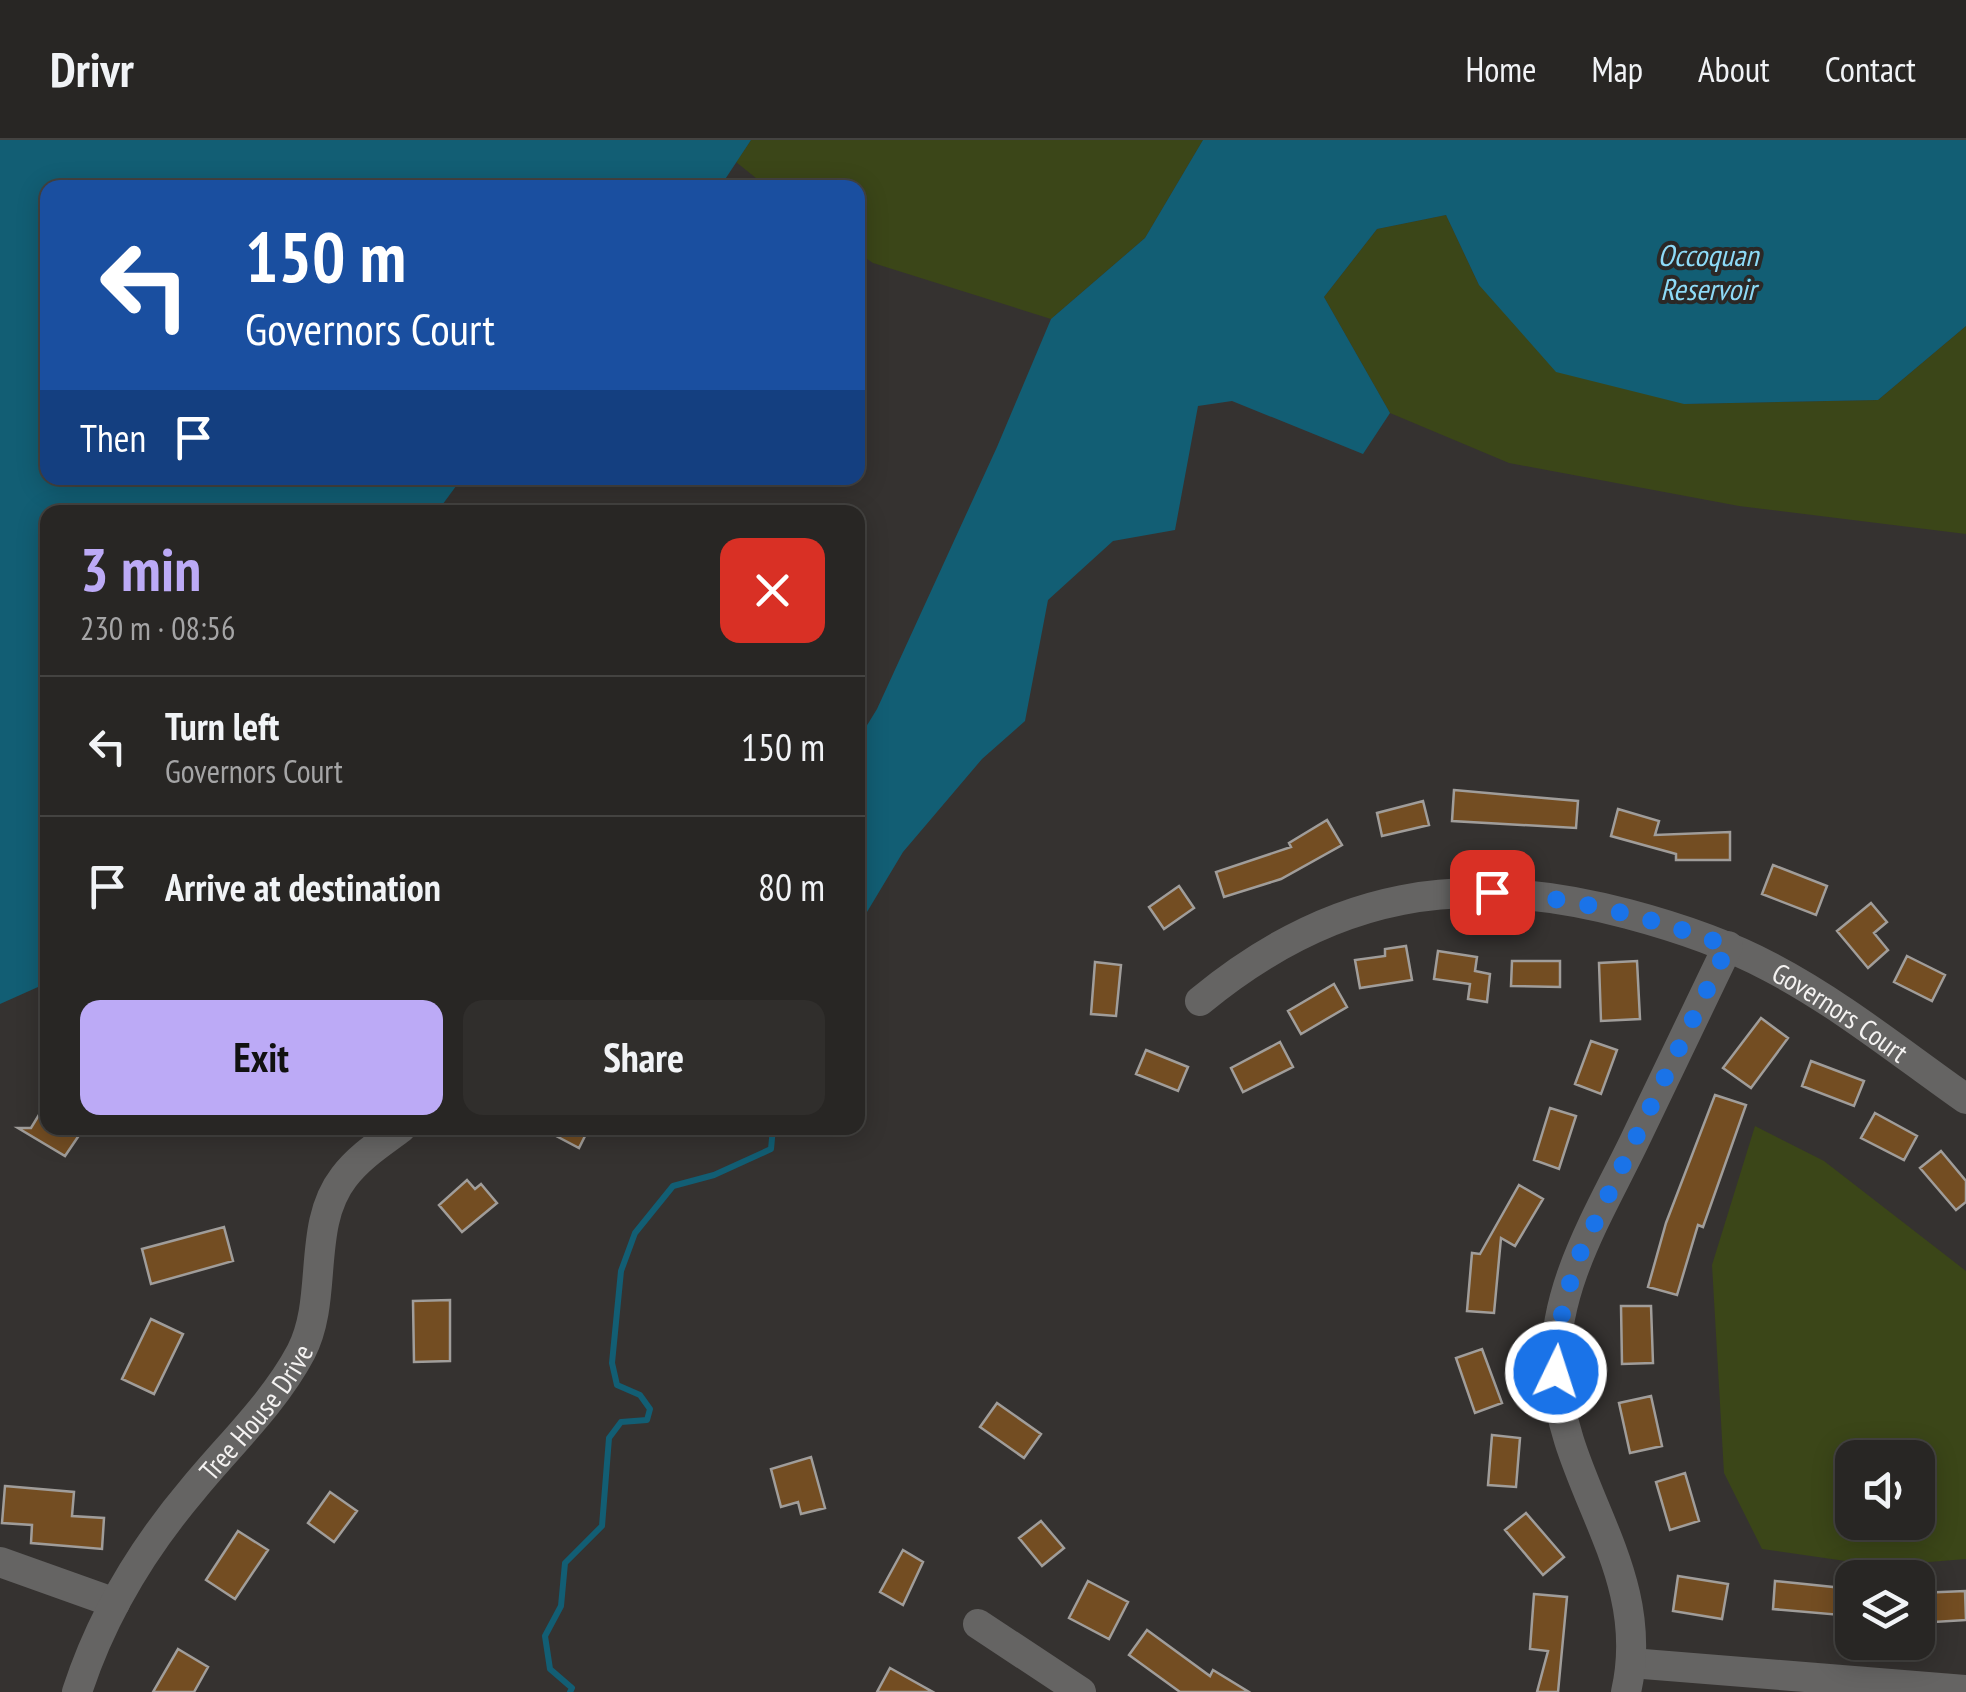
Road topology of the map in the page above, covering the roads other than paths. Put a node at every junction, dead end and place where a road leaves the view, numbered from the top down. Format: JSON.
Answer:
{"nodes":[{"id":1,"x":1728,"y":946,"type":"junction"},
{"id":2,"x":1200,"y":1002,"type":"dead end"},
{"id":3,"x":1966,"y":1099,"type":"edge"},
{"id":4,"x":392,"y":1135,"type":"edge"},
{"id":5,"x":0,"y":1562,"type":"edge"},
{"id":6,"x":116,"y":1603,"type":"junction"},
{"id":7,"x":978,"y":1624,"type":"dead end"},
{"id":8,"x":1628,"y":1677,"type":"edge"},
{"id":9,"x":1837,"y":1685,"type":"edge"},
{"id":10,"x":1966,"y":1690,"type":"edge"},
{"id":11,"x":77,"y":1692,"type":"edge"},
{"id":12,"x":1081,"y":1692,"type":"edge"}],
"edges":[{"from":1,"to":2,"type":"street","name":"Governors Court"},
{"from":1,"to":3,"type":"street","name":"Governors Court"},
{"from":1,"to":8,"type":"street"},
{"from":4,"to":6,"type":"street","name":"Tree House Drive"},
{"from":5,"to":6,"type":"street"},
{"from":6,"to":11,"type":"street","name":"Tree House Drive"},
{"from":7,"to":12,"type":"street"},
{"from":8,"to":9,"type":"street"},
{"from":9,"to":10,"type":"street"}]}
